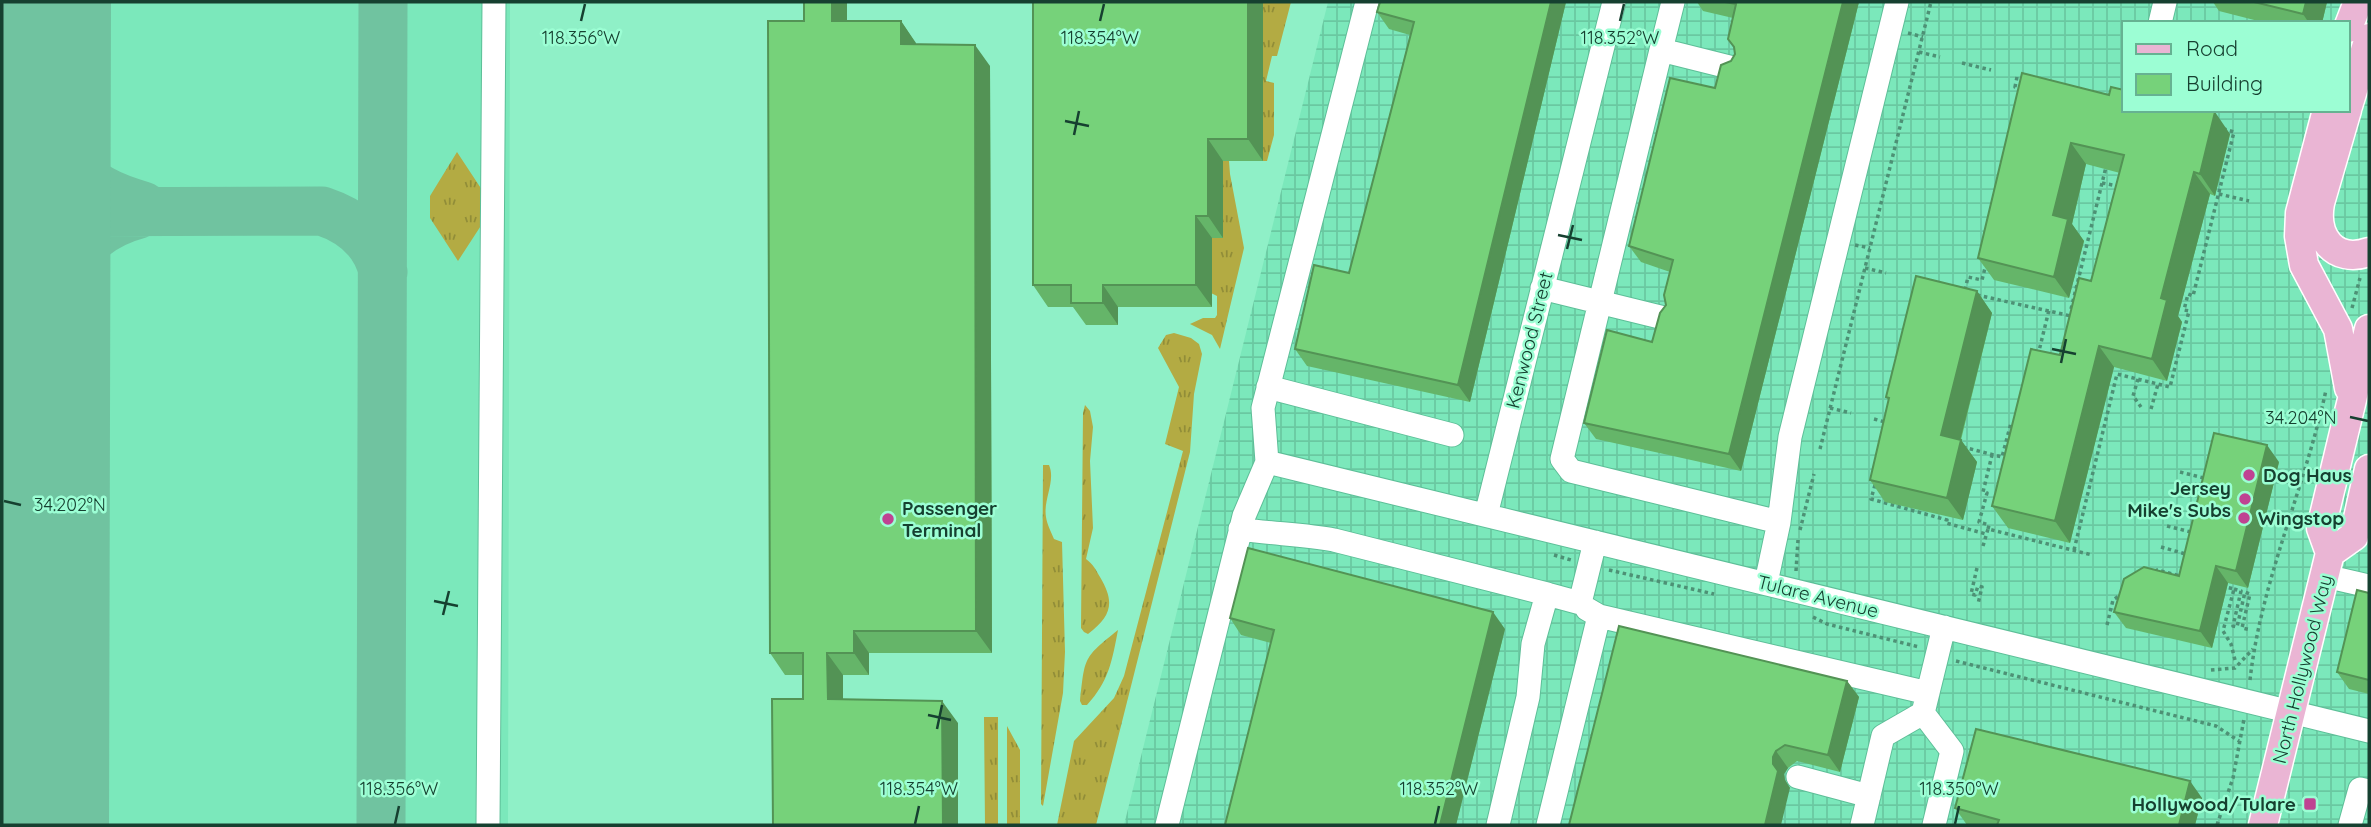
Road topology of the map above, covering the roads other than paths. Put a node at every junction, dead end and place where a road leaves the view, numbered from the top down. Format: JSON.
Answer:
{"nodes":[{"id":1,"x":494,"y":2,"type":"edge"},
{"id":2,"x":1367,"y":2,"type":"edge"},
{"id":3,"x":1614,"y":2,"type":"edge"},
{"id":4,"x":1673,"y":2,"type":"edge"},
{"id":5,"x":1897,"y":2,"type":"edge"},
{"id":6,"x":2165,"y":2,"type":"edge"},
{"id":7,"x":2358,"y":2,"type":"edge"},
{"id":8,"x":2160,"y":21,"type":"edge"},
{"id":9,"x":2350,"y":23,"type":"edge"},
{"id":10,"x":2369,"y":37,"type":"edge"},
{"id":11,"x":1661,"y":50,"type":"junction"},
{"id":12,"x":1733,"y":68,"type":"edge"},
{"id":13,"x":2350,"y":101,"type":"edge"},
{"id":14,"x":2326,"y":112,"type":"edge"},
{"id":15,"x":2347,"y":112,"type":"edge"},
{"id":16,"x":2369,"y":253,"type":"edge"},
{"id":17,"x":1542,"y":288,"type":"junction"},
{"id":18,"x":1601,"y":302,"type":"junction"},
{"id":19,"x":1664,"y":318,"type":"edge"},
{"id":20,"x":2359,"y":324,"type":"edge"},
{"id":21,"x":1268,"y":387,"type":"junction"},
{"id":22,"x":2351,"y":402,"type":"junction"},
{"id":23,"x":1452,"y":435,"type":"dead end"},
{"id":24,"x":1267,"y":462,"type":"junction"},
{"id":25,"x":2369,"y":469,"type":"edge"},
{"id":26,"x":1486,"y":515,"type":"junction"},
{"id":27,"x":1779,"y":522,"type":"junction"},
{"id":28,"x":1240,"y":529,"type":"junction"},
{"id":29,"x":1595,"y":542,"type":"junction"},
{"id":30,"x":2328,"y":565,"type":"junction"},
{"id":31,"x":1766,"y":583,"type":"junction"},
{"id":32,"x":2369,"y":586,"type":"edge"},
{"id":33,"x":1546,"y":594,"type":"junction"},
{"id":34,"x":1580,"y":603,"type":"junction"},
{"id":35,"x":1600,"y":616,"type":"junction"},
{"id":36,"x":1944,"y":627,"type":"junction"},
{"id":37,"x":1926,"y":703,"type":"junction"},
{"id":38,"x":2291,"y":712,"type":"junction"},
{"id":39,"x":2369,"y":731,"type":"edge"},
{"id":40,"x":1798,"y":777,"type":"dead end"},
{"id":41,"x":2369,"y":791,"type":"edge"},
{"id":42,"x":1869,"y":796,"type":"junction"},
{"id":43,"x":488,"y":825,"type":"edge"},
{"id":44,"x":1167,"y":825,"type":"edge"},
{"id":45,"x":1498,"y":825,"type":"edge"},
{"id":46,"x":1548,"y":825,"type":"edge"},
{"id":47,"x":1862,"y":825,"type":"edge"},
{"id":48,"x":1934,"y":825,"type":"edge"},
{"id":49,"x":2263,"y":825,"type":"edge"},
{"id":50,"x":2350,"y":825,"type":"edge"}],
"edges":[{"from":1,"to":43,"type":"street"},
{"from":2,"to":21,"type":"street"},
{"from":3,"to":17,"type":"street","name":"Kenwood Street"},
{"from":4,"to":11,"type":"street"},
{"from":5,"to":27,"type":"street"},
{"from":6,"to":8,"type":"street"},
{"from":7,"to":9,"type":"main road"},
{"from":10,"to":13,"type":"main road"},
{"from":11,"to":12,"type":"street"},
{"from":11,"to":18,"type":"street"},
{"from":14,"to":22,"type":"main road"},
{"from":15,"to":16,"type":"main road"},
{"from":17,"to":18,"type":"street"},
{"from":17,"to":26,"type":"street","name":"Kenwood Street"},
{"from":18,"to":19,"type":"street"},
{"from":18,"to":27,"type":"street"},
{"from":20,"to":22,"type":"main road","name":"North Hollywood Way"},
{"from":21,"to":23,"type":"street"},
{"from":21,"to":24,"type":"street"},
{"from":22,"to":30,"type":"main road","name":"North Hollywood Way"},
{"from":24,"to":26,"type":"street","name":"Tulare Avenue"},
{"from":24,"to":28,"type":"street"},
{"from":25,"to":30,"type":"main road","name":"North Hollywood Way"},
{"from":26,"to":29,"type":"street","name":"Tulare Avenue"},
{"from":27,"to":31,"type":"street"},
{"from":28,"to":33,"type":"street"},
{"from":28,"to":44,"type":"street"},
{"from":29,"to":31,"type":"street","name":"Tulare Avenue"},
{"from":29,"to":34,"type":"street"},
{"from":30,"to":32,"type":"street"},
{"from":30,"to":38,"type":"main road","name":"North Hollywood Way"},
{"from":31,"to":36,"type":"street","name":"Tulare Avenue"},
{"from":33,"to":34,"type":"street"},
{"from":33,"to":45,"type":"street"},
{"from":34,"to":35,"type":"street"},
{"from":35,"to":37,"type":"street"},
{"from":35,"to":46,"type":"street"},
{"from":36,"to":37,"type":"street"},
{"from":36,"to":38,"type":"street","name":"Tulare Avenue"},
{"from":37,"to":42,"type":"street"},
{"from":37,"to":48,"type":"street"},
{"from":38,"to":39,"type":"street","name":"Tulare Avenue"},
{"from":38,"to":49,"type":"main road","name":"North Hollywood Way"},
{"from":40,"to":42,"type":"street"},
{"from":41,"to":50,"type":"street"},
{"from":42,"to":47,"type":"street"}]}
